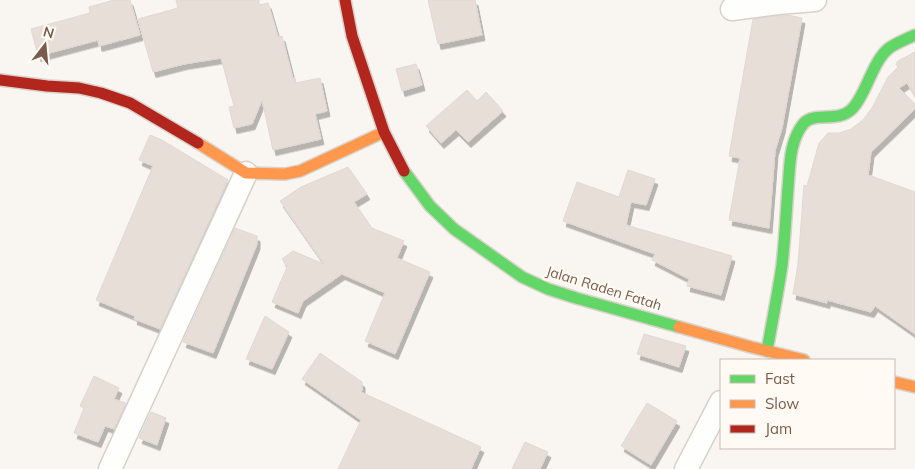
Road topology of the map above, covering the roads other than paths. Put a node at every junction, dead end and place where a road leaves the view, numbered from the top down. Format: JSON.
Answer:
{"nodes":[{"id":1,"x":345,"y":0,"type":"edge"},
{"id":2,"x":816,"y":0,"type":"edge"},
{"id":3,"x":732,"y":9,"type":"dead end"},
{"id":4,"x":915,"y":36,"type":"edge"},
{"id":5,"x":0,"y":80,"type":"edge"},
{"id":6,"x":384,"y":132,"type":"junction"},
{"id":7,"x":246,"y":173,"type":"junction"},
{"id":8,"x":754,"y":353,"type":"edge"},
{"id":9,"x":797,"y":359,"type":"edge"},
{"id":10,"x":895,"y":382,"type":"edge"},
{"id":11,"x":915,"y":387,"type":"edge"},
{"id":12,"x":720,"y":404,"type":"edge"},
{"id":13,"x":110,"y":469,"type":"edge"},
{"id":14,"x":686,"y":469,"type":"edge"}],
"edges":[{"from":1,"to":6,"type":"main road","name":"Jalan Raden Fatah"},
{"from":2,"to":3,"type":"street"},
{"from":4,"to":8,"type":"main road"},
{"from":5,"to":7,"type":"main road"},
{"from":6,"to":7,"type":"main road"},
{"from":6,"to":8,"type":"main road","name":"Jalan Raden Fatah"},
{"from":7,"to":13,"type":"street"},
{"from":8,"to":9,"type":"main road","name":"Jalan Raden Fatah"},
{"from":10,"to":11,"type":"main road"},
{"from":12,"to":14,"type":"street"}]}
